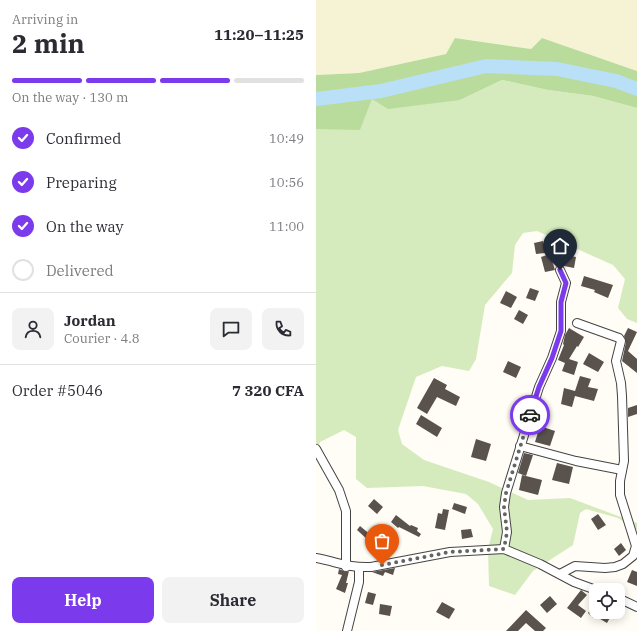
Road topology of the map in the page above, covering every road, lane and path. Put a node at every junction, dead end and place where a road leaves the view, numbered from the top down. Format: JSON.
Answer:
{"nodes":[{"id":1,"x":560,"y":270,"type":"dead end"},
{"id":2,"x":577,"y":323,"type":"dead end"},
{"id":3,"x":520,"y":446,"type":"junction"},
{"id":4,"x":316,"y":449,"type":"edge"},
{"id":5,"x":622,"y":470,"type":"junction"},
{"id":6,"x":504,"y":549,"type":"junction"},
{"id":7,"x":316,"y":558,"type":"edge"},
{"id":8,"x":346,"y":566,"type":"junction"},
{"id":9,"x":359,"y":568,"type":"junction"},
{"id":10,"x":560,"y":574,"type":"junction"},
{"id":11,"x":589,"y":587,"type":"edge"},
{"id":12,"x":625,"y":601,"type":"edge"},
{"id":13,"x":637,"y":607,"type":"edge"},
{"id":14,"x":347,"y":631,"type":"edge"}],
"edges":[{"from":1,"to":3,"type":"street"},
{"from":2,"to":5,"type":"street"},
{"from":3,"to":5,"type":"street"},
{"from":3,"to":6,"type":"street"},
{"from":4,"to":8,"type":"street"},
{"from":5,"to":10,"type":"street"},
{"from":6,"to":9,"type":"street"},
{"from":6,"to":10,"type":"street"},
{"from":7,"to":8,"type":"street"},
{"from":8,"to":9,"type":"street"},
{"from":9,"to":14,"type":"street"},
{"from":10,"to":11,"type":"street"},
{"from":12,"to":13,"type":"street"}]}
